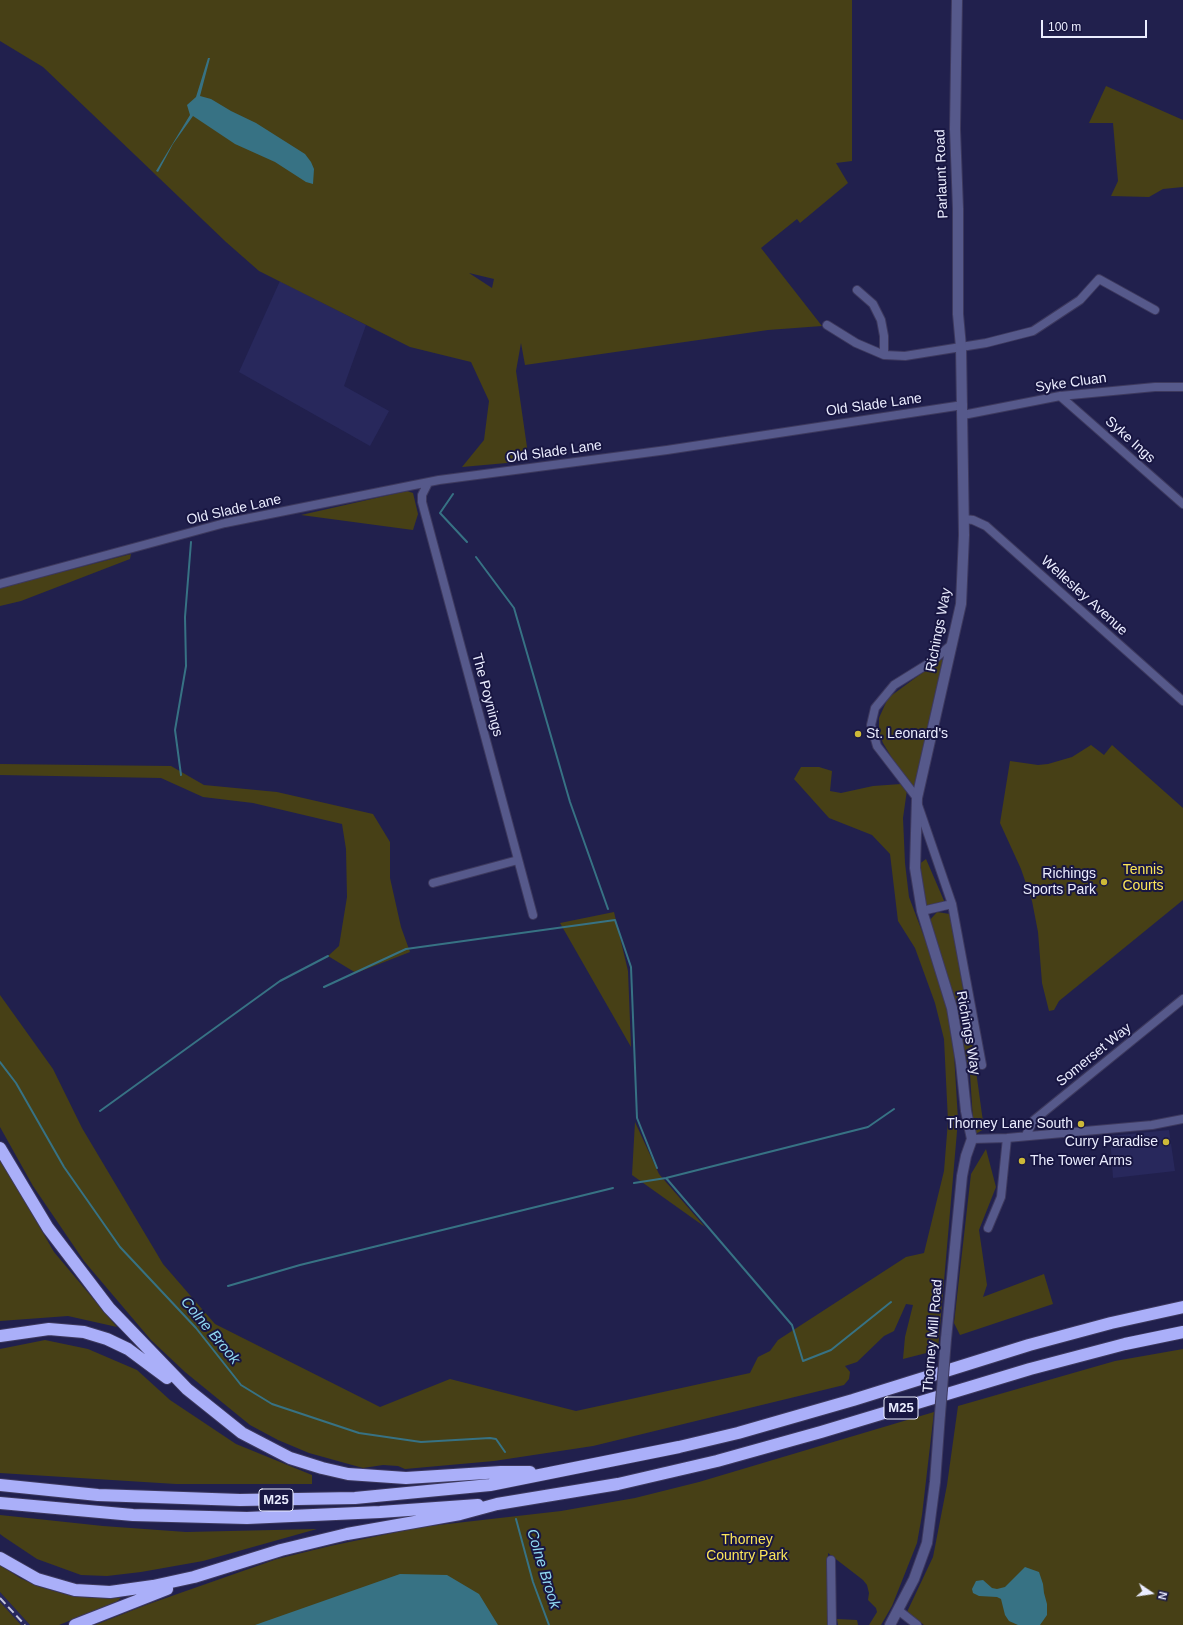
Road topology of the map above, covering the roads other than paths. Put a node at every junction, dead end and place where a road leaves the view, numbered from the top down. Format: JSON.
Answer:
{"nodes":[{"id":1,"x":957,"y":0,"type":"edge"},
{"id":2,"x":857,"y":290,"type":"dead end"},
{"id":3,"x":1155,"y":310,"type":"dead end"},
{"id":4,"x":827,"y":325,"type":"dead end"},
{"id":5,"x":961,"y":347,"type":"junction"},
{"id":6,"x":884,"y":355,"type":"junction"},
{"id":7,"x":1183,"y":387,"type":"edge"},
{"id":8,"x":1060,"y":396,"type":"junction"},
{"id":9,"x":963,"y":410,"type":"junction"},
{"id":10,"x":428,"y":483,"type":"junction"},
{"id":11,"x":1183,"y":504,"type":"edge"},
{"id":12,"x":964,"y":519,"type":"junction"},
{"id":13,"x":0,"y":584,"type":"edge"},
{"id":14,"x":951,"y":645,"type":"junction"},
{"id":15,"x":1183,"y":701,"type":"edge"},
{"id":16,"x":917,"y":799,"type":"junction"},
{"id":17,"x":518,"y":860,"type":"junction"},
{"id":18,"x":433,"y":883,"type":"dead end"},
{"id":19,"x":952,"y":904,"type":"junction"},
{"id":20,"x":922,"y":911,"type":"junction"},
{"id":21,"x":533,"y":915,"type":"dead end"},
{"id":22,"x":1183,"y":999,"type":"edge"},
{"id":23,"x":982,"y":1065,"type":"dead end"},
{"id":24,"x":1183,"y":1119,"type":"edge"},
{"id":25,"x":1026,"y":1135,"type":"junction"},
{"id":26,"x":1007,"y":1138,"type":"junction"},
{"id":27,"x":972,"y":1139,"type":"junction"},
{"id":28,"x":0,"y":1148,"type":"edge"},
{"id":29,"x":988,"y":1228,"type":"dead end"},
{"id":30,"x":1183,"y":1307,"type":"edge"},
{"id":31,"x":1183,"y":1332,"type":"edge"},
{"id":32,"x":0,"y":1336,"type":"edge"},
{"id":33,"x":187,"y":1389,"type":"junction"},
{"id":34,"x":550,"y":1472,"type":"junction"},
{"id":35,"x":0,"y":1485,"type":"edge"},
{"id":36,"x":0,"y":1503,"type":"edge"},
{"id":37,"x":497,"y":1504,"type":"junction"},
{"id":38,"x":0,"y":1558,"type":"edge"},
{"id":39,"x":831,"y":1560,"type":"dead end"},
{"id":40,"x":194,"y":1577,"type":"junction"},
{"id":41,"x":899,"y":1611,"type":"junction"},
{"id":42,"x":75,"y":1625,"type":"edge"},
{"id":43,"x":832,"y":1625,"type":"edge"},
{"id":44,"x":890,"y":1625,"type":"edge"},
{"id":45,"x":917,"y":1625,"type":"edge"}],
"edges":[{"from":1,"to":5,"type":"street","name":"Parlaunt Road"},
{"from":2,"to":6,"type":"street"},
{"from":3,"to":5,"type":"street"},
{"from":4,"to":6,"type":"street"},
{"from":5,"to":6,"type":"street"},
{"from":5,"to":9,"type":"street","name":"Parlaunt Road"},
{"from":7,"to":8,"type":"street","name":"Syke Cluan"},
{"from":8,"to":9,"type":"street","name":"Syke Cluan"},
{"from":8,"to":11,"type":"street","name":"Syke Ings"},
{"from":9,"to":10,"type":"street","name":"Old Slade Lane"},
{"from":9,"to":12,"type":"street","name":"Richings Way"},
{"from":10,"to":13,"type":"street","name":"Old Slade Lane"},
{"from":10,"to":17,"type":"street","name":"The Poynings"},
{"from":12,"to":14,"type":"street","name":"Richings Way"},
{"from":12,"to":15,"type":"street","name":"Wellesley Avenue"},
{"from":14,"to":16,"type":"street","name":"Richings Way"},
{"from":14,"to":16,"type":"street"},
{"from":16,"to":19,"type":"street","name":"Richings Way"},
{"from":16,"to":20,"type":"street","name":"Richings Way"},
{"from":17,"to":18,"type":"street"},
{"from":17,"to":21,"type":"street","name":"The Poynings"},
{"from":19,"to":20,"type":"street"},
{"from":19,"to":23,"type":"street","name":"Richings Way"},
{"from":20,"to":27,"type":"street","name":"Richings Way"},
{"from":22,"to":25,"type":"street","name":"Somerset Way"},
{"from":24,"to":25,"type":"street"},
{"from":25,"to":26,"type":"street"},
{"from":26,"to":27,"type":"street"},
{"from":26,"to":29,"type":"street"},
{"from":27,"to":41,"type":"street","name":"Thorney Mill Road","bridge":true},
{"from":28,"to":33,"type":"highway"},
{"from":30,"to":34,"type":"highway","number":"M25"},
{"from":31,"to":37,"type":"highway","number":"M25"},
{"from":32,"to":33,"type":"highway"},
{"from":33,"to":34,"type":"highway"},
{"from":34,"to":35,"type":"highway","number":"M25"},
{"from":36,"to":37,"type":"highway","number":"M25"},
{"from":37,"to":40,"type":"highway"},
{"from":38,"to":40,"type":"highway"},
{"from":39,"to":43,"type":"street"},
{"from":40,"to":42,"type":"highway"},
{"from":41,"to":44,"type":"street","name":"Thorney Mill Road"},
{"from":41,"to":45,"type":"street"}]}
